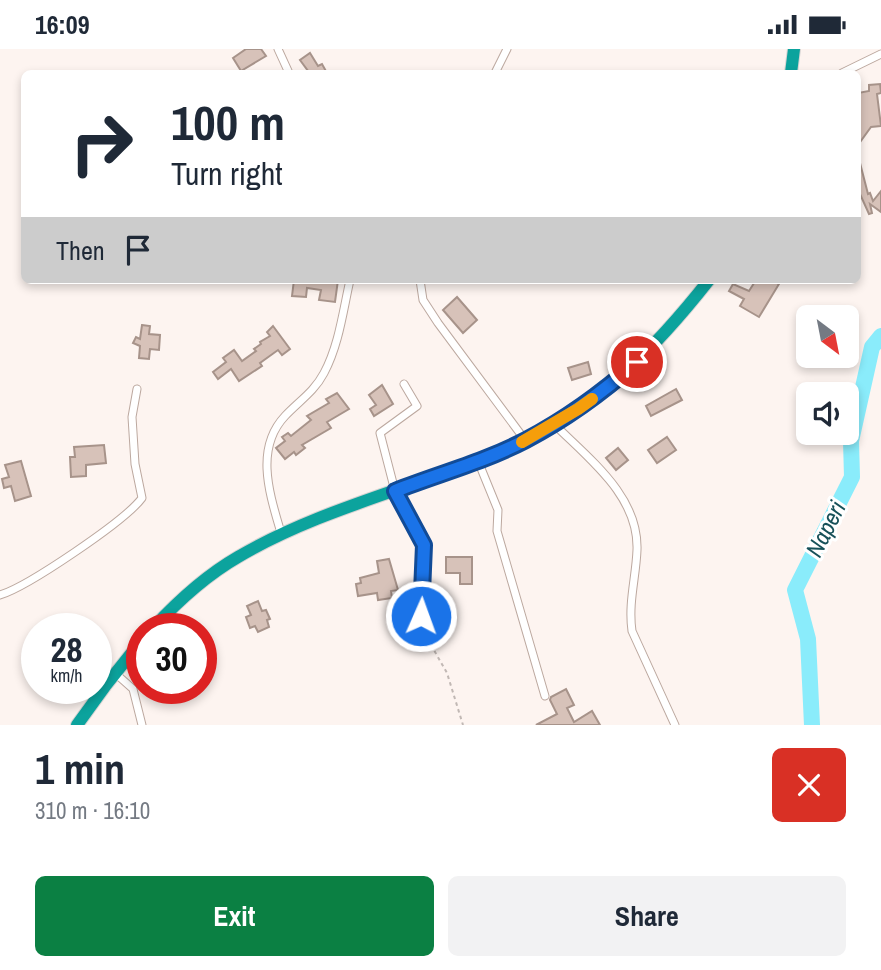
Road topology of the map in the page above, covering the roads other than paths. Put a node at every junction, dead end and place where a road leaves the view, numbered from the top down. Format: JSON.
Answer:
{"nodes":[{"id":1,"x":278,"y":49,"type":"edge"},
{"id":2,"x":507,"y":49,"type":"edge"},
{"id":3,"x":794,"y":49,"type":"edge"},
{"id":4,"x":881,"y":54,"type":"edge"},
{"id":5,"x":288,"y":70,"type":"edge"},
{"id":6,"x":496,"y":70,"type":"edge"},
{"id":7,"x":791,"y":70,"type":"edge"},
{"id":8,"x":848,"y":70,"type":"edge"},
{"id":9,"x":349,"y":284,"type":"edge"},
{"id":10,"x":421,"y":284,"type":"edge"},
{"id":11,"x":706,"y":284,"type":"edge"},
{"id":12,"x":404,"y":384,"type":"dead end"},
{"id":13,"x":137,"y":389,"type":"dead end"},
{"id":14,"x":554,"y":423,"type":"junction"},
{"id":15,"x":525,"y":440,"type":"junction"},
{"id":16,"x":478,"y":461,"type":"junction"},
{"id":17,"x":395,"y":491,"type":"junction"},
{"id":18,"x":281,"y":533,"type":"junction"},
{"id":19,"x":0,"y":595,"type":"edge"},
{"id":20,"x":168,"y":613,"type":"edge"},
{"id":21,"x":427,"y":638,"type":"road end"},
{"id":22,"x":126,"y":660,"type":"edge"},
{"id":23,"x":115,"y":673,"type":"junction"},
{"id":24,"x":545,"y":696,"type":"dead end"},
{"id":25,"x":77,"y":725,"type":"edge"},
{"id":26,"x":142,"y":725,"type":"edge"},
{"id":27,"x":675,"y":725,"type":"edge"}],
"edges":[{"from":1,"to":5,"type":"street"},
{"from":2,"to":6,"type":"street"},
{"from":3,"to":7,"type":"highway"},
{"from":4,"to":8,"type":"street"},
{"from":9,"to":18,"type":"street"},
{"from":10,"to":15,"type":"street"},
{"from":11,"to":14,"type":"highway"},
{"from":12,"to":17,"type":"street"},
{"from":13,"to":19,"type":"street"},
{"from":14,"to":15,"type":"highway"},
{"from":14,"to":27,"type":"street"},
{"from":15,"to":16,"type":"highway"},
{"from":16,"to":17,"type":"highway"},
{"from":16,"to":24,"type":"street"},
{"from":17,"to":18,"type":"highway"},
{"from":17,"to":21,"type":"street"},
{"from":18,"to":20,"type":"highway"},
{"from":22,"to":23,"type":"highway"},
{"from":23,"to":25,"type":"highway"},
{"from":23,"to":26,"type":"street"}]}
